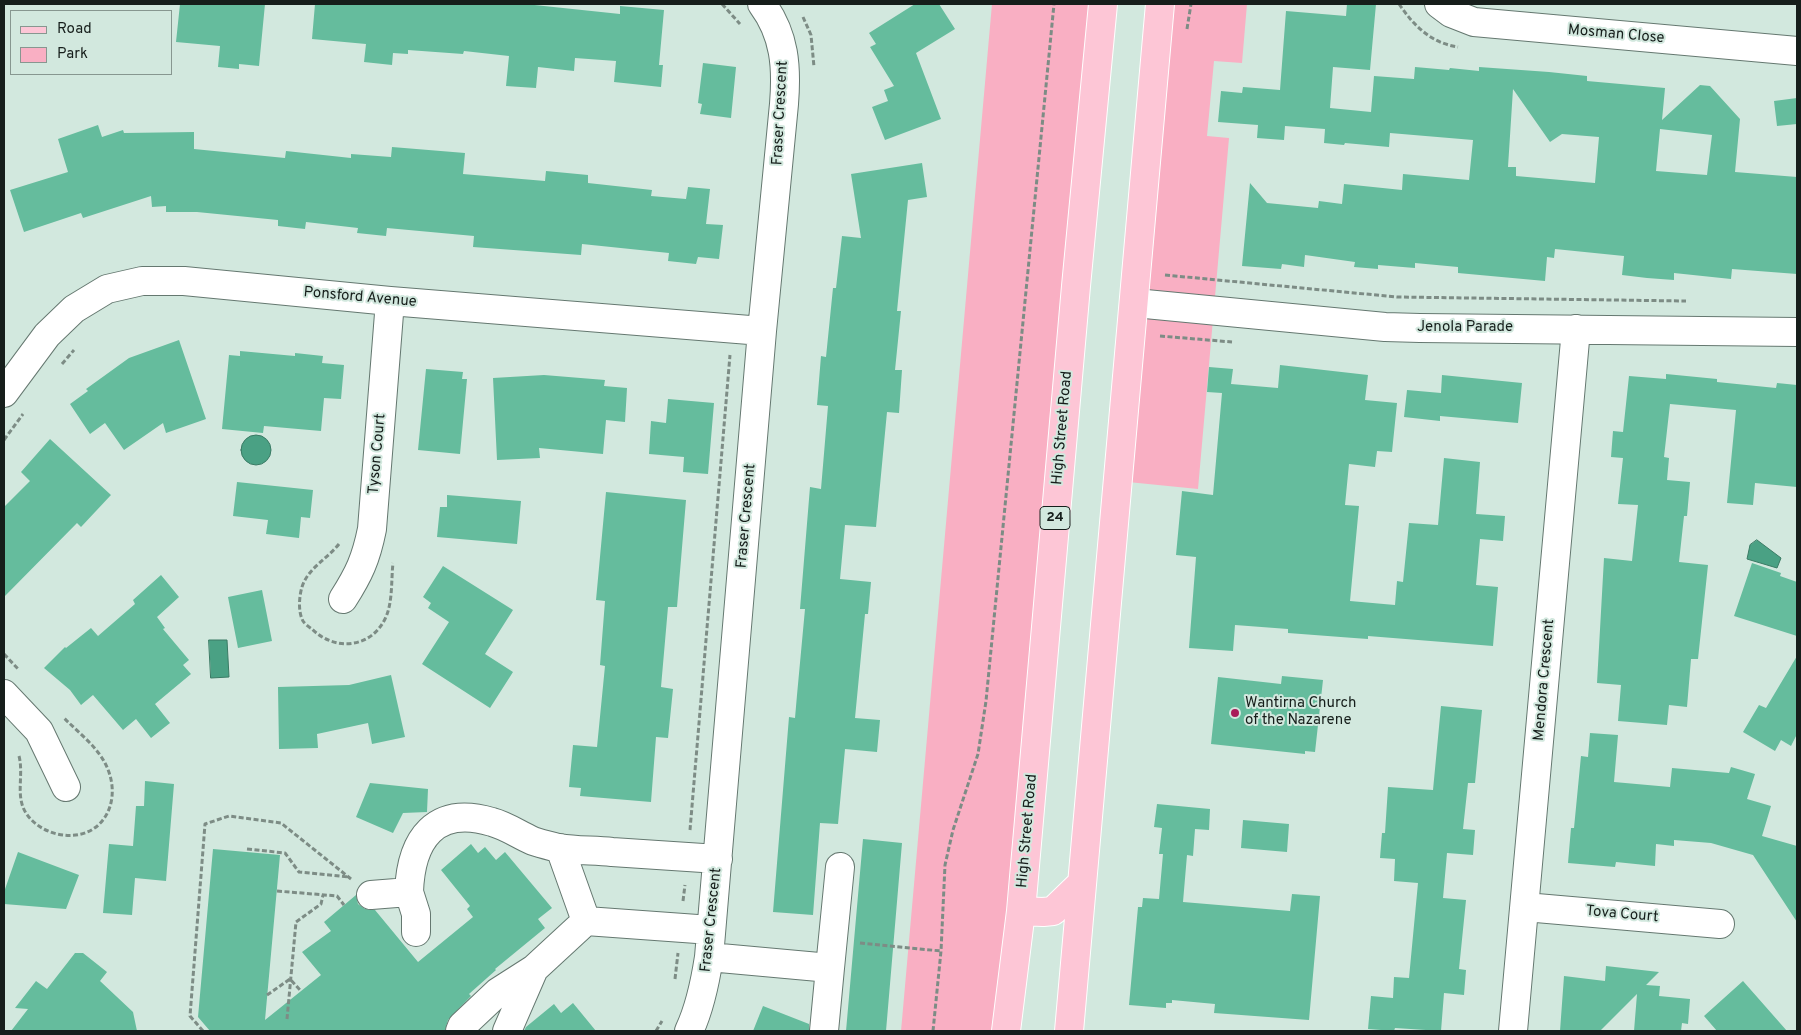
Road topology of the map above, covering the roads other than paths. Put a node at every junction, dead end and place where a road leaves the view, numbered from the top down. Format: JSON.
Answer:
{"nodes":[{"id":1,"x":762,"y":4,"type":"edge"},
{"id":2,"x":1103,"y":4,"type":"edge"},
{"id":3,"x":1160,"y":4,"type":"edge"},
{"id":4,"x":1439,"y":4,"type":"edge"},
{"id":5,"x":1797,"y":51,"type":"edge"},
{"id":6,"x":390,"y":301,"type":"junction"},
{"id":7,"x":1135,"y":303,"type":"junction"},
{"id":8,"x":1576,"y":329,"type":"junction"},
{"id":9,"x":762,"y":332,"type":"junction"},
{"id":10,"x":1797,"y":332,"type":"edge"},
{"id":11,"x":4,"y":393,"type":"edge"},
{"id":12,"x":343,"y":599,"type":"dead end"},
{"id":13,"x":4,"y":694,"type":"edge"},
{"id":14,"x":66,"y":787,"type":"dead end"},
{"id":15,"x":560,"y":848,"type":"junction"},
{"id":16,"x":718,"y":859,"type":"junction"},
{"id":17,"x":840,"y":867,"type":"dead end"},
{"id":18,"x":1082,"y":883,"type":"junction"},
{"id":19,"x":410,"y":892,"type":"junction"},
{"id":20,"x":371,"y":895,"type":"road end"},
{"id":21,"x":1525,"y":907,"type":"junction"},
{"id":22,"x":1021,"y":911,"type":"junction"},
{"id":23,"x":586,"y":921,"type":"junction"},
{"id":24,"x":1720,"y":924,"type":"dead end"},
{"id":25,"x":711,"y":930,"type":"junction"},
{"id":26,"x":416,"y":932,"type":"dead end"},
{"id":27,"x":709,"y":957,"type":"junction"},
{"id":28,"x":830,"y":968,"type":"junction"},
{"id":29,"x":534,"y":969,"type":"junction"},
{"id":30,"x":460,"y":1031,"type":"edge"},
{"id":31,"x":507,"y":1031,"type":"edge"},
{"id":32,"x":689,"y":1031,"type":"edge"},
{"id":33,"x":824,"y":1031,"type":"edge"},
{"id":34,"x":1006,"y":1031,"type":"edge"},
{"id":35,"x":1069,"y":1031,"type":"edge"},
{"id":36,"x":1514,"y":1031,"type":"edge"}],
"edges":[{"from":1,"to":9,"type":"street","name":"Fraser Crescent"},
{"from":2,"to":22,"type":"main road","name":"High Street Road","number":"24"},
{"from":3,"to":7,"type":"main road"},
{"from":4,"to":5,"type":"street","name":"Mosman Close"},
{"from":6,"to":9,"type":"street","name":"Ponsford Avenue"},
{"from":6,"to":11,"type":"street","name":"Ponsford Avenue"},
{"from":6,"to":12,"type":"street","name":"Tyson Court"},
{"from":7,"to":8,"type":"street","name":"Jenola Parade"},
{"from":7,"to":18,"type":"main road"},
{"from":8,"to":10,"type":"street","name":"Jenola Parade"},
{"from":8,"to":21,"type":"street","name":"Mendora Crescent"},
{"from":9,"to":16,"type":"street","name":"Fraser Crescent"},
{"from":13,"to":14,"type":"street"},
{"from":15,"to":16,"type":"street"},
{"from":15,"to":19,"type":"street"},
{"from":15,"to":23,"type":"street"},
{"from":16,"to":25,"type":"street","name":"Fraser Crescent"},
{"from":17,"to":28,"type":"street"},
{"from":18,"to":22,"type":"main road"},
{"from":18,"to":35,"type":"main road"},
{"from":19,"to":20,"type":"street"},
{"from":19,"to":26,"type":"street"},
{"from":21,"to":24,"type":"street","name":"Tova Court"},
{"from":21,"to":36,"type":"street","name":"Mendora Crescent"},
{"from":22,"to":34,"type":"main road","name":"High Street Road","number":"24"},
{"from":23,"to":25,"type":"street"},
{"from":23,"to":29,"type":"street"},
{"from":25,"to":27,"type":"street","name":"Fraser Crescent"},
{"from":27,"to":28,"type":"street"},
{"from":27,"to":32,"type":"street","name":"Fraser Crescent"},
{"from":28,"to":33,"type":"street"},
{"from":29,"to":30,"type":"street"},
{"from":29,"to":31,"type":"street"}]}
